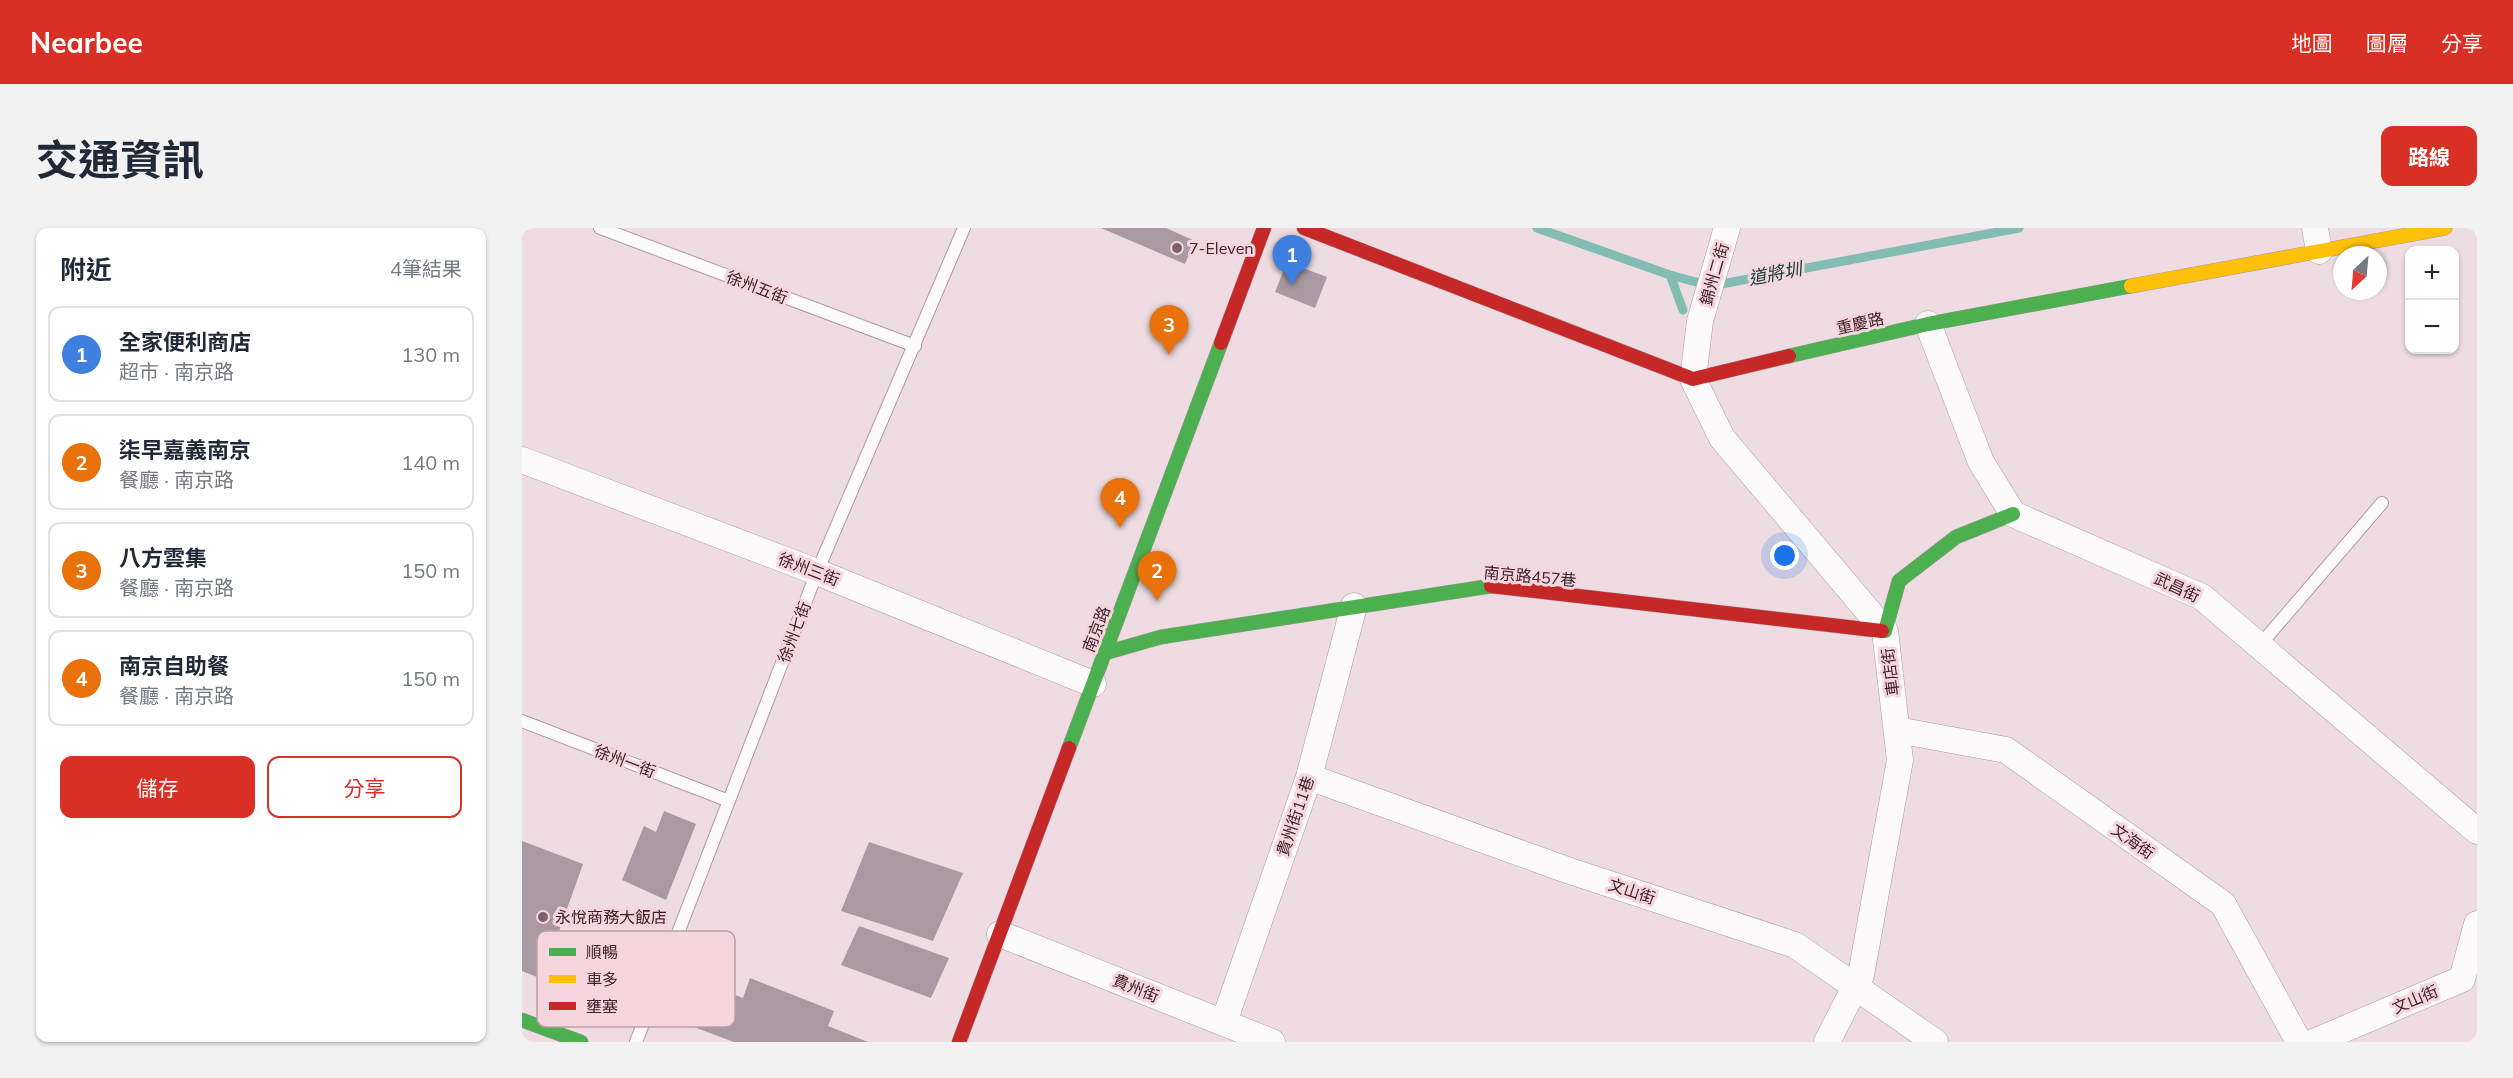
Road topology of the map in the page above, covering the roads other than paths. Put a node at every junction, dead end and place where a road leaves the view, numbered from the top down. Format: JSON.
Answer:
{"nodes":[{"id":1,"x":600,"y":228,"type":"edge"},
{"id":2,"x":964,"y":228,"type":"edge"},
{"id":3,"x":1264,"y":228,"type":"edge"},
{"id":4,"x":1304,"y":228,"type":"edge"},
{"id":5,"x":2445,"y":228,"type":"edge"},
{"id":6,"x":1724,"y":236,"type":"edge"},
{"id":7,"x":2317,"y":240,"type":"edge"},
{"id":8,"x":1928,"y":324,"type":"junction"},
{"id":9,"x":915,"y":346,"type":"junction"},
{"id":10,"x":1693,"y":379,"type":"junction"},
{"id":11,"x":522,"y":460,"type":"edge"},
{"id":12,"x":2382,"y":503,"type":"dead end"},
{"id":13,"x":2013,"y":514,"type":"junction"},
{"id":14,"x":817,"y":572,"type":"junction"},
{"id":15,"x":1354,"y":606,"type":"junction"},
{"id":16,"x":1885,"y":631,"type":"junction"},
{"id":17,"x":2260,"y":645,"type":"junction"},
{"id":18,"x":1105,"y":652,"type":"junction"},
{"id":19,"x":1093,"y":684,"type":"junction"},
{"id":20,"x":522,"y":722,"type":"edge"},
{"id":21,"x":1897,"y":730,"type":"junction"},
{"id":22,"x":1309,"y":777,"type":"junction"},
{"id":23,"x":729,"y":801,"type":"junction"},
{"id":24,"x":2477,"y":831,"type":"edge"},
{"id":25,"x":2477,"y":924,"type":"edge"},
{"id":26,"x":679,"y":931,"type":"edge"},
{"id":27,"x":1000,"y":934,"type":"junction"},
{"id":28,"x":1856,"y":986,"type":"junction"},
{"id":29,"x":522,"y":1020,"type":"edge"},
{"id":30,"x":1224,"y":1022,"type":"junction"},
{"id":31,"x":537,"y":1026,"type":"edge"},
{"id":32,"x":541,"y":1027,"type":"edge"},
{"id":33,"x":642,"y":1027,"type":"edge"},
{"id":34,"x":581,"y":1042,"type":"edge"},
{"id":35,"x":636,"y":1042,"type":"edge"},
{"id":36,"x":959,"y":1042,"type":"edge"},
{"id":37,"x":1272,"y":1042,"type":"edge"},
{"id":38,"x":1827,"y":1042,"type":"edge"},
{"id":39,"x":1935,"y":1042,"type":"edge"},
{"id":40,"x":2299,"y":1042,"type":"edge"},
{"id":41,"x":2314,"y":1042,"type":"edge"}],
"edges":[{"from":1,"to":9,"type":"lane","name":"徐州五街"},
{"from":2,"to":9,"type":"lane","name":"徐州七街"},
{"from":3,"to":18,"type":"street","name":"南京路"},
{"from":4,"to":10,"type":"street"},
{"from":5,"to":7,"type":"street","name":"重慶路"},
{"from":6,"to":10,"type":"street","name":"錦州二街"},
{"from":7,"to":8,"type":"street","name":"重慶路"},
{"from":8,"to":10,"type":"street","name":"重慶路"},
{"from":8,"to":13,"type":"street"},
{"from":9,"to":14,"type":"lane","name":"徐州七街"},
{"from":10,"to":16,"type":"street","name":"車店街"},
{"from":11,"to":14,"type":"street","name":"徐州三街"},
{"from":12,"to":17,"type":"lane"},
{"from":13,"to":16,"type":"street"},
{"from":13,"to":17,"type":"street","name":"武昌街"},
{"from":14,"to":19,"type":"street","name":"徐州三街"},
{"from":14,"to":23,"type":"lane","name":"徐州七街"},
{"from":15,"to":16,"type":"street","name":"南京路457巷"},
{"from":15,"to":18,"type":"street","name":"南京路457巷"},
{"from":15,"to":22,"type":"street","name":"貴州街11巷"},
{"from":16,"to":21,"type":"street","name":"車店街"},
{"from":17,"to":24,"type":"street","name":"武昌街"},
{"from":18,"to":19,"type":"street","name":"南京路"},
{"from":19,"to":27,"type":"street","name":"南京路"},
{"from":20,"to":23,"type":"lane","name":"徐州一街"},
{"from":21,"to":28,"type":"street","name":"車店街"},
{"from":21,"to":40,"type":"street","name":"文海街"},
{"from":22,"to":28,"type":"street","name":"文山街"},
{"from":22,"to":30,"type":"street","name":"貴州街11巷"},
{"from":23,"to":26,"type":"lane","name":"徐州七街"},
{"from":25,"to":41,"type":"street","name":"文山街"},
{"from":27,"to":30,"type":"street","name":"貴州街"},
{"from":27,"to":36,"type":"street","name":"南京路"},
{"from":28,"to":38,"type":"street","name":"車店街"},
{"from":28,"to":39,"type":"street","name":"文山街"},
{"from":29,"to":31,"type":"street"},
{"from":30,"to":37,"type":"street","name":"貴州街"},
{"from":32,"to":34,"type":"street"},
{"from":33,"to":35,"type":"lane","name":"徐州七街"}]}
